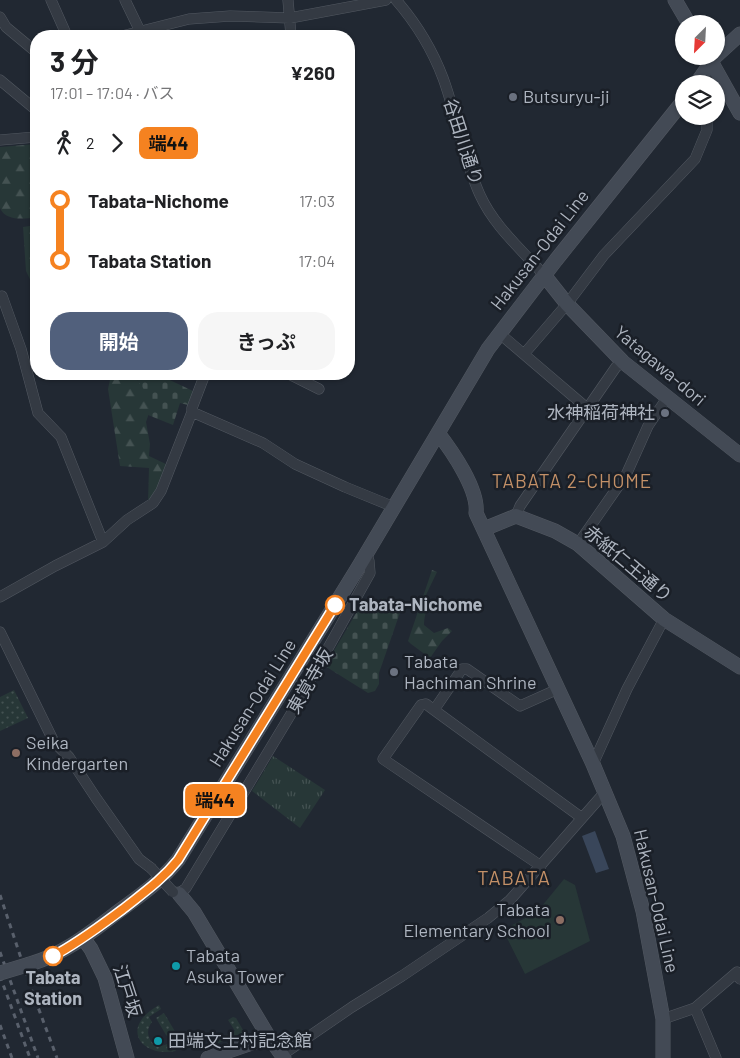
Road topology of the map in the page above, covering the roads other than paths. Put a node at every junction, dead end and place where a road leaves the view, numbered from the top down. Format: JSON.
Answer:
{"nodes":[{"id":1,"x":51,"y":0,"type":"edge"},
{"id":2,"x":126,"y":0,"type":"edge"},
{"id":3,"x":288,"y":0,"type":"edge"},
{"id":4,"x":386,"y":0,"type":"edge"},
{"id":5,"x":396,"y":0,"type":"edge"},
{"id":6,"x":675,"y":0,"type":"edge"},
{"id":7,"x":684,"y":15,"type":"edge"},
{"id":8,"x":0,"y":17,"type":"edge"},
{"id":9,"x":290,"y":18,"type":"junction"},
{"id":10,"x":64,"y":30,"type":"edge"},
{"id":11,"x":140,"y":30,"type":"edge"},
{"id":12,"x":144,"y":30,"type":"edge"},
{"id":13,"x":291,"y":30,"type":"edge"},
{"id":14,"x":740,"y":34,"type":"edge"},
{"id":15,"x":30,"y":47,"type":"edge"},
{"id":16,"x":725,"y":47,"type":"edge"},
{"id":17,"x":716,"y":65,"type":"edge"},
{"id":18,"x":0,"y":80,"type":"edge"},
{"id":19,"x":30,"y":105,"type":"edge"},
{"id":20,"x":675,"y":111,"type":"edge"},
{"id":21,"x":740,"y":114,"type":"edge"},
{"id":22,"x":707,"y":125,"type":"edge"},
{"id":23,"x":30,"y":138,"type":"edge"},
{"id":24,"x":0,"y":140,"type":"edge"},
{"id":25,"x":544,"y":275,"type":"junction"},
{"id":26,"x":2,"y":296,"type":"dead end"},
{"id":27,"x":567,"y":304,"type":"junction"},
{"id":28,"x":499,"y":333,"type":"junction"},
{"id":29,"x":524,"y":354,"type":"junction"},
{"id":30,"x":622,"y":362,"type":"junction"},
{"id":31,"x":203,"y":380,"type":"edge"},
{"id":32,"x":301,"y":380,"type":"edge"},
{"id":33,"x":319,"y":389,"type":"dead end"},
{"id":34,"x":668,"y":398,"type":"junction"},
{"id":35,"x":588,"y":409,"type":"junction"},
{"id":36,"x":192,"y":412,"type":"junction"},
{"id":37,"x":438,"y":433,"type":"junction"},
{"id":38,"x":740,"y":455,"type":"edge"},
{"id":39,"x":394,"y":507,"type":"junction"},
{"id":40,"x":516,"y":516,"type":"junction"},
{"id":41,"x":484,"y":529,"type":"junction"},
{"id":42,"x":104,"y":542,"type":"junction"},
{"id":43,"x":578,"y":544,"type":"junction"},
{"id":44,"x":367,"y":554,"type":"junction"},
{"id":45,"x":0,"y":597,"type":"edge"},
{"id":46,"x":664,"y":619,"type":"junction"},
{"id":47,"x":0,"y":632,"type":"edge"},
{"id":48,"x":740,"y":667,"type":"edge"},
{"id":49,"x":558,"y":690,"type":"junction"},
{"id":50,"x":434,"y":710,"type":"junction"},
{"id":51,"x":593,"y":764,"type":"junction"},
{"id":52,"x":605,"y":792,"type":"junction"},
{"id":53,"x":582,"y":818,"type":"junction"},
{"id":54,"x":541,"y":866,"type":"junction"},
{"id":55,"x":176,"y":893,"type":"junction"},
{"id":56,"x":84,"y":938,"type":"junction"},
{"id":57,"x":0,"y":972,"type":"edge"},
{"id":58,"x":740,"y":979,"type":"edge"},
{"id":59,"x":695,"y":1008,"type":"junction"},
{"id":60,"x":663,"y":1020,"type":"junction"},
{"id":61,"x":267,"y":1034,"type":"junction"},
{"id":62,"x":283,"y":1056,"type":"edge"},
{"id":63,"x":127,"y":1058,"type":"edge"},
{"id":64,"x":208,"y":1058,"type":"edge"},
{"id":65,"x":662,"y":1058,"type":"edge"},
{"id":66,"x":716,"y":1058,"type":"edge"}],
"edges":[{"from":1,"to":10,"type":"street"},
{"from":2,"to":11,"type":"street"},
{"from":3,"to":9,"type":"street"},
{"from":4,"to":9,"type":"street"},
{"from":5,"to":25,"type":"street","name":"谷田川通り"},
{"from":6,"to":7,"type":"main road"},
{"from":8,"to":15,"type":"street"},
{"from":9,"to":12,"type":"street"},
{"from":9,"to":13,"type":"street"},
{"from":14,"to":16,"type":"main road"},
{"from":17,"to":21,"type":"main road"},
{"from":18,"to":19,"type":"street"},
{"from":20,"to":25,"type":"main road","name":"Hakusan-Odai Line"},
{"from":22,"to":27,"type":"street"},
{"from":23,"to":24,"type":"street"},
{"from":25,"to":27,"type":"main road","name":"Yatagawa-dori"},
{"from":25,"to":28,"type":"main road","name":"Hakusan-Odai Line"},
{"from":26,"to":42,"type":"street"},
{"from":27,"to":29,"type":"street"},
{"from":27,"to":30,"type":"main road","name":"Yatagawa-dori"},
{"from":28,"to":29,"type":"street"},
{"from":28,"to":37,"type":"main road","name":"Hakusan-Odai Line"},
{"from":29,"to":35,"type":"street"},
{"from":30,"to":34,"type":"main road","name":"Yatagawa-dori"},
{"from":30,"to":35,"type":"street"},
{"from":31,"to":36,"type":"street"},
{"from":32,"to":33,"type":"street"},
{"from":34,"to":38,"type":"main road","name":"Yatagawa-dori"},
{"from":34,"to":43,"type":"street"},
{"from":35,"to":40,"type":"street"},
{"from":36,"to":39,"type":"street"},
{"from":36,"to":42,"type":"street"},
{"from":37,"to":39,"type":"main road","name":"Hakusan-Odai Line"},
{"from":37,"to":41,"type":"main road","name":"Hakusan-Odai Line"},
{"from":39,"to":44,"type":"main road","name":"Hakusan-Odai Line"},
{"from":40,"to":41,"type":"main road"},
{"from":40,"to":43,"type":"main road","name":"赤紙仁王通り"},
{"from":41,"to":49,"type":"main road","name":"Hakusan-Odai Line"},
{"from":42,"to":45,"type":"street"},
{"from":43,"to":46,"type":"main road","name":"赤紙仁王通り"},
{"from":44,"to":55,"type":"street","name":"東覚寺坂"},
{"from":44,"to":56,"type":"main road","name":"Hakusan-Odai Line"},
{"from":46,"to":48,"type":"main road","name":"赤紙仁王通り"},
{"from":46,"to":51,"type":"street"},
{"from":47,"to":55,"type":"street","bridge":true},
{"from":49,"to":50,"type":"street"},
{"from":49,"to":51,"type":"main road","name":"Hakusan-Odai Line"},
{"from":50,"to":53,"type":"street"},
{"from":50,"to":54,"type":"street"},
{"from":51,"to":52,"type":"main road","name":"Hakusan-Odai Line"},
{"from":52,"to":53,"type":"street"},
{"from":52,"to":60,"type":"main road","name":"Hakusan-Odai Line"},
{"from":53,"to":54,"type":"street"},
{"from":54,"to":62,"type":"street"},
{"from":55,"to":61,"type":"main road"},
{"from":56,"to":57,"type":"main road","name":"Hakusan-Odai Line","bridge":true},
{"from":56,"to":63,"type":"main road","name":"江戸坂"},
{"from":58,"to":59,"type":"street"},
{"from":59,"to":60,"type":"street"},
{"from":59,"to":66,"type":"street"},
{"from":60,"to":65,"type":"main road","name":"Hakusan-Odai Line"},
{"from":61,"to":62,"type":"main road"},
{"from":61,"to":64,"type":"main road"}]}
